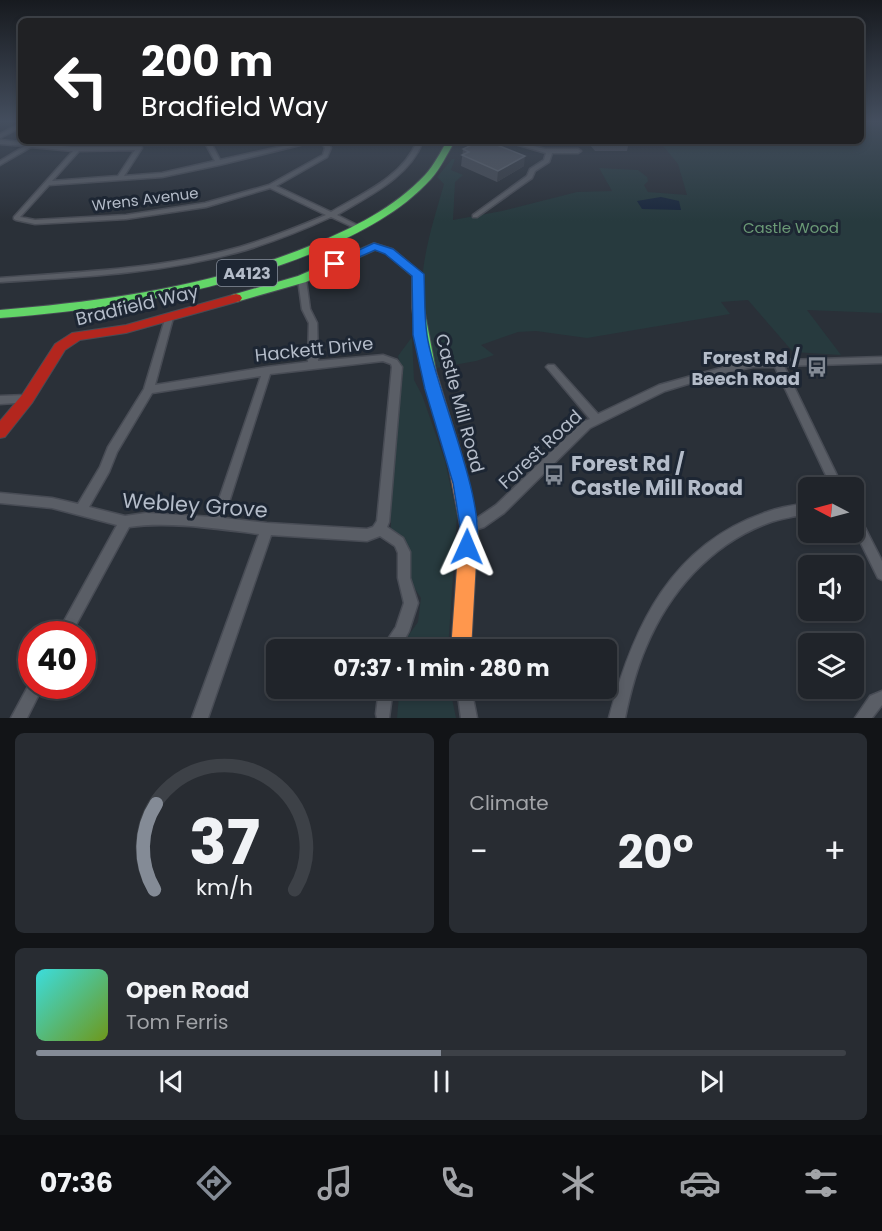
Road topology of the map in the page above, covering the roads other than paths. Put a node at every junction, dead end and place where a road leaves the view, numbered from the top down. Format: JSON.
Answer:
{"nodes":[{"id":1,"x":14,"y":155,"type":"edge"},
{"id":2,"x":72,"y":155,"type":"edge"},
{"id":3,"x":136,"y":155,"type":"edge"},
{"id":4,"x":214,"y":155,"type":"edge"},
{"id":5,"x":249,"y":155,"type":"edge"},
{"id":6,"x":326,"y":155,"type":"edge"},
{"id":7,"x":413,"y":155,"type":"edge"},
{"id":8,"x":435,"y":155,"type":"edge"},
{"id":9,"x":445,"y":155,"type":"edge"},
{"id":10,"x":548,"y":155,"type":"edge"},
{"id":11,"x":0,"y":163,"type":"edge"},
{"id":12,"x":219,"y":163,"type":"junction"},
{"id":13,"x":119,"y":179,"type":"junction"},
{"id":14,"x":46,"y":183,"type":"junction"},
{"id":15,"x":271,"y":186,"type":"junction"},
{"id":16,"x":332,"y":215,"type":"junction"},
{"id":17,"x":475,"y":216,"type":"dead end"},
{"id":18,"x":355,"y":226,"type":"junction"},
{"id":19,"x":418,"y":274,"type":"joint"},
{"id":20,"x":302,"y":279,"type":"junction"},
{"id":21,"x":0,"y":280,"type":"edge"},
{"id":22,"x":0,"y":305,"type":"edge"},
{"id":23,"x":0,"y":314,"type":"edge"},
{"id":24,"x":169,"y":318,"type":"junction"},
{"id":25,"x":882,"y":360,"type":"edge"},
{"id":26,"x":777,"y":363,"type":"junction"},
{"id":27,"x":313,"y":364,"type":"junction"},
{"id":28,"x":551,"y":367,"type":"dead end"},
{"id":29,"x":267,"y":370,"type":"junction"},
{"id":30,"x":149,"y":390,"type":"junction"},
{"id":31,"x":27,"y":399,"type":"junction"},
{"id":32,"x":0,"y":400,"type":"edge"},
{"id":33,"x":596,"y":419,"type":"junction"},
{"id":34,"x":0,"y":432,"type":"edge"},
{"id":35,"x":833,"y":477,"type":"edge"},
{"id":36,"x":0,"y":498,"type":"edge"},
{"id":37,"x":81,"y":509,"type":"junction"},
{"id":38,"x":798,"y":510,"type":"edge"},
{"id":39,"x":125,"y":522,"type":"junction"},
{"id":40,"x":217,"y":523,"type":"junction"},
{"id":41,"x":382,"y":526,"type":"junction"},
{"id":42,"x":469,"y":526,"type":"junction"},
{"id":43,"x":267,"y":530,"type":"junction"},
{"id":44,"x":864,"y":538,"type":"edge"},
{"id":45,"x":882,"y":574,"type":"edge"},
{"id":46,"x":71,"y":621,"type":"edge"},
{"id":47,"x":396,"y":639,"type":"edge"},
{"id":48,"x":462,"y":639,"type":"edge"},
{"id":49,"x":882,"y":698,"type":"edge"},
{"id":50,"x":29,"y":699,"type":"edge"},
{"id":51,"x":385,"y":699,"type":"edge"},
{"id":52,"x":466,"y":699,"type":"edge"},
{"id":53,"x":383,"y":714,"type":"dead end"},
{"id":54,"x":19,"y":718,"type":"edge"},
{"id":55,"x":200,"y":718,"type":"edge"},
{"id":56,"x":469,"y":718,"type":"edge"},
{"id":57,"x":617,"y":718,"type":"edge"},
{"id":58,"x":863,"y":718,"type":"edge"}],
"edges":[{"from":1,"to":11,"type":"street"},
{"from":2,"to":14,"type":"street"},
{"from":3,"to":13,"type":"street"},
{"from":4,"to":12,"type":"street"},
{"from":5,"to":12,"type":"street"},
{"from":6,"to":15,"type":"street","name":"Wrens Avenue"},
{"from":7,"to":16,"type":"street"},
{"from":8,"to":18,"type":"main road","number":"A4123"},
{"from":9,"to":18,"type":"main road","number":"A4123"},
{"from":10,"to":17,"type":"street"},
{"from":12,"to":13,"type":"street"},
{"from":13,"to":14,"type":"street"},
{"from":14,"to":15,"type":"street","name":"Wrens Avenue"},
{"from":15,"to":16,"type":"street"},
{"from":16,"to":18,"type":"street"},
{"from":16,"to":21,"type":"street"},
{"from":18,"to":22,"type":"main road","number":"A4123"},
{"from":18,"to":23,"type":"main road","number":"A4123"},
{"from":19,"to":20,"type":"main road","name":"Bradfield Way"},
{"from":19,"to":42,"type":"main road","name":"Castle Mill Road"},
{"from":20,"to":24,"type":"main road","name":"Bradfield Way"},
{"from":20,"to":27,"type":"street"},
{"from":24,"to":30,"type":"street"},
{"from":24,"to":31,"type":"main road","name":"Bradfield Way"},
{"from":25,"to":26,"type":"street","name":"Forest Road"},
{"from":26,"to":33,"type":"street","name":"Forest Road"},
{"from":26,"to":35,"type":"street"},
{"from":27,"to":29,"type":"street","name":"Hackett Drive"},
{"from":27,"to":41,"type":"street","name":"Hackett Drive"},
{"from":28,"to":33,"type":"street"},
{"from":29,"to":30,"type":"street","name":"Hackett Drive"},
{"from":29,"to":40,"type":"street"},
{"from":30,"to":37,"type":"street"},
{"from":31,"to":32,"type":"street"},
{"from":31,"to":34,"type":"main road","name":"Bradfield Way"},
{"from":33,"to":42,"type":"street","name":"Forest Road"},
{"from":36,"to":37,"type":"street","name":"Webley Grove"},
{"from":37,"to":39,"type":"street","name":"Webley Grove"},
{"from":38,"to":57,"type":"street"},
{"from":39,"to":40,"type":"street","name":"Webley Grove"},
{"from":39,"to":46,"type":"street"},
{"from":40,"to":43,"type":"street","name":"Webley Grove"},
{"from":41,"to":43,"type":"street","name":"Webley Grove"},
{"from":41,"to":47,"type":"street"},
{"from":42,"to":48,"type":"main road","name":"Castle Mill Road"},
{"from":43,"to":55,"type":"street"},
{"from":44,"to":45,"type":"street"},
{"from":49,"to":58,"type":"street"},
{"from":50,"to":54,"type":"street"},
{"from":51,"to":53,"type":"street"},
{"from":52,"to":56,"type":"street"}]}
